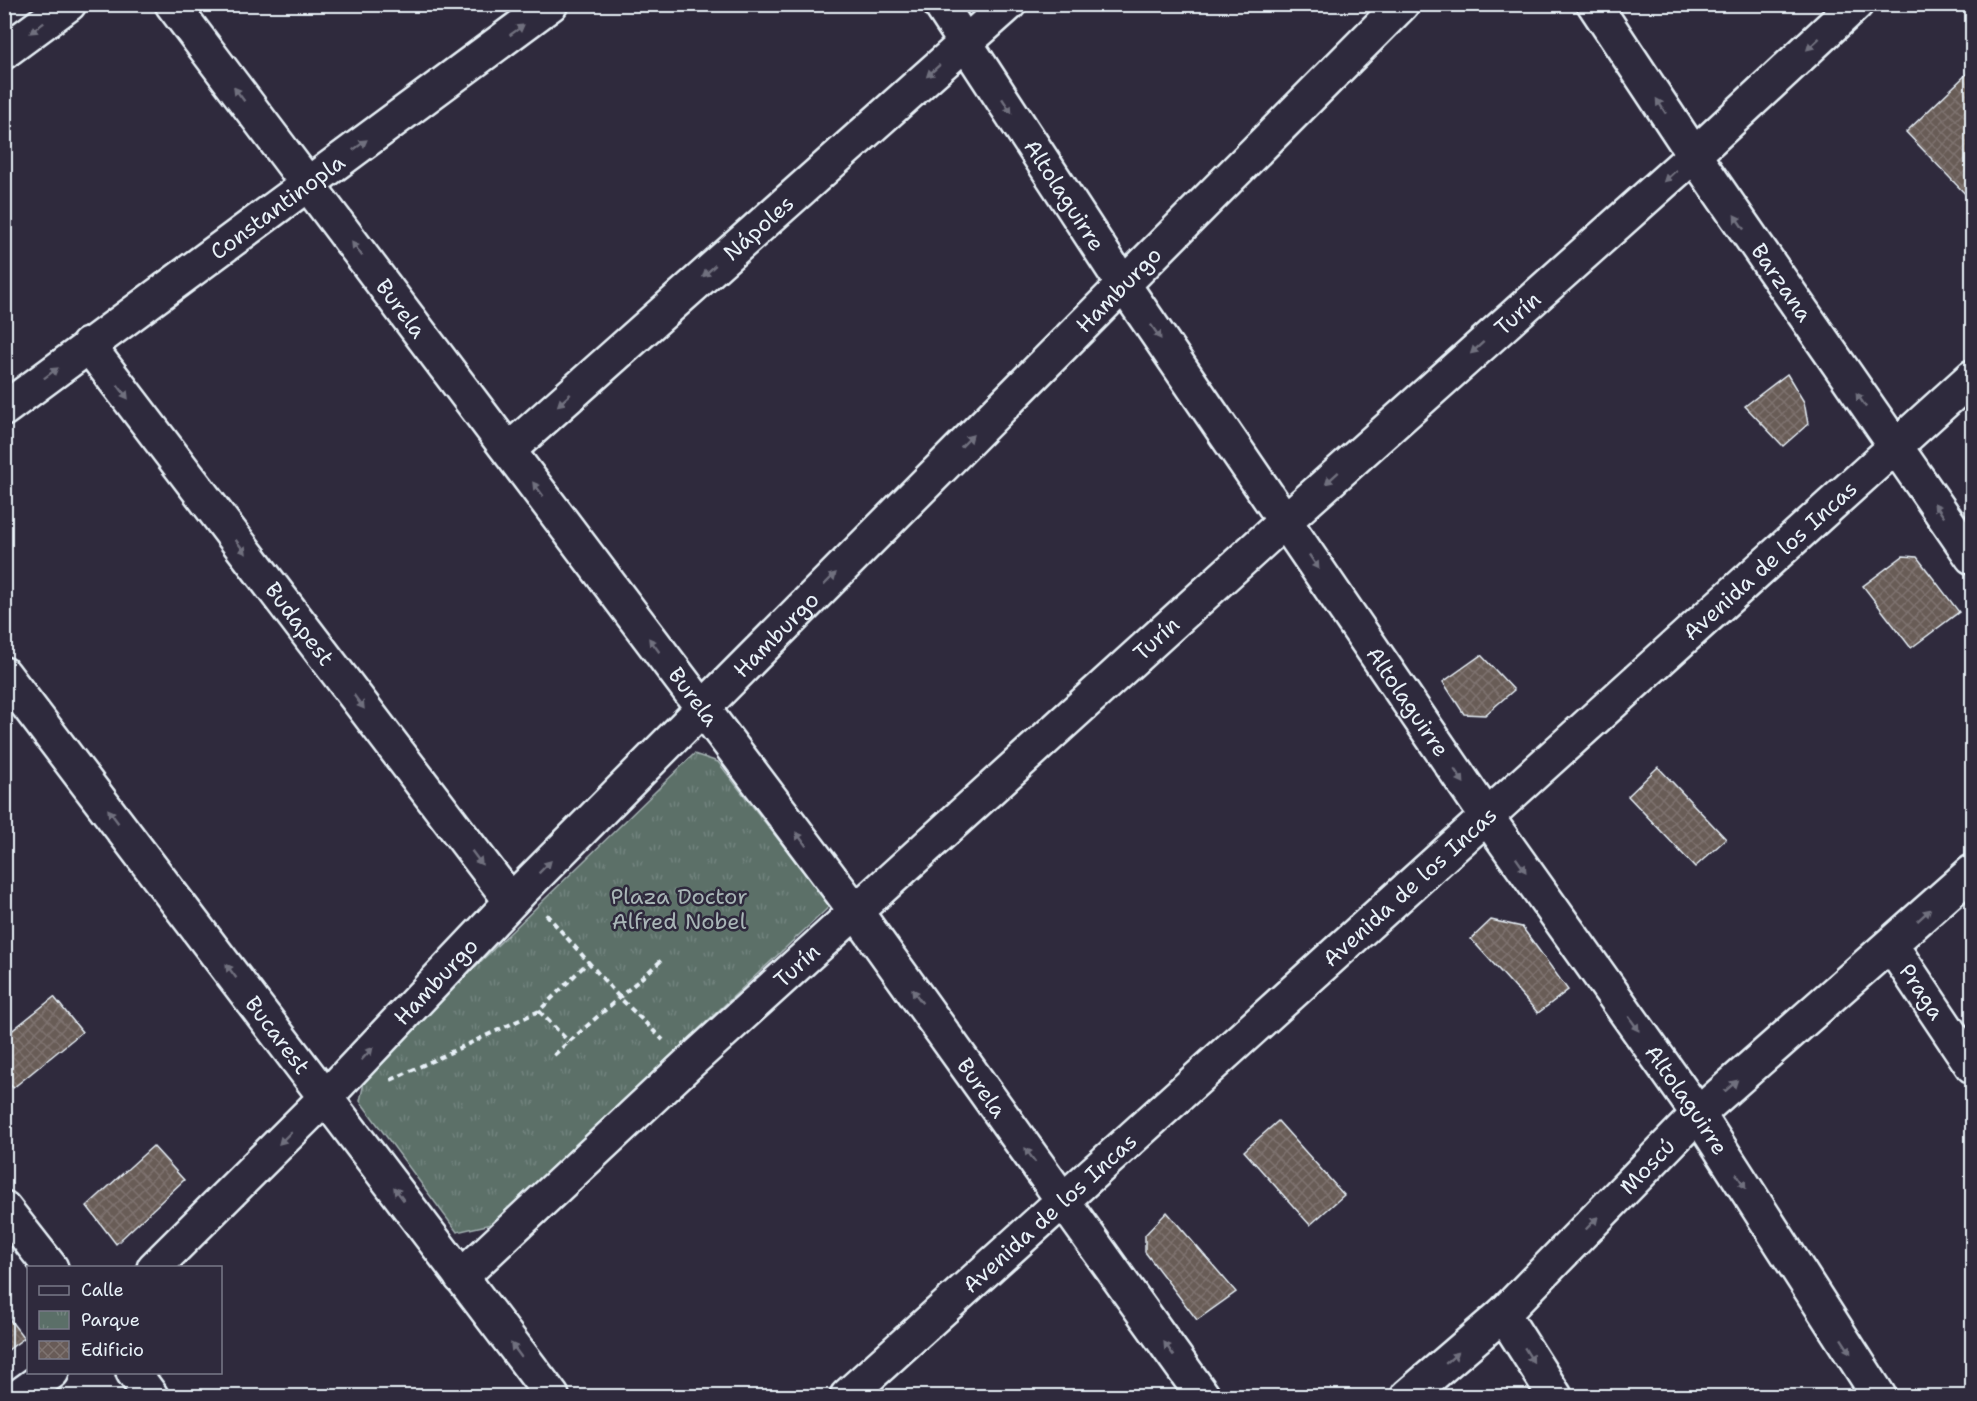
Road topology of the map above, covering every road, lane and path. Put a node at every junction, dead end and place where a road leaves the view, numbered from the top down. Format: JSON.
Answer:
{"nodes":[{"id":1,"x":69,"y":4,"type":"edge"},
{"id":2,"x":172,"y":4,"type":"edge"},
{"id":3,"x":551,"y":4,"type":"edge"},
{"id":4,"x":940,"y":4,"type":"edge"},
{"id":5,"x":1009,"y":4,"type":"edge"},
{"id":6,"x":1402,"y":4,"type":"edge"},
{"id":7,"x":1594,"y":4,"type":"edge"},
{"id":8,"x":1856,"y":4,"type":"edge"},
{"id":9,"x":965,"y":42,"type":"junction"},
{"id":10,"x":4,"y":52,"type":"edge"},
{"id":11,"x":1694,"y":155,"type":"junction"},
{"id":12,"x":307,"y":184,"type":"junction"},
{"id":13,"x":1123,"y":284,"type":"junction"},
{"id":14,"x":88,"y":345,"type":"junction"},
{"id":15,"x":1972,"y":377,"type":"edge"},
{"id":16,"x":4,"y":409,"type":"edge"},
{"id":17,"x":1895,"y":448,"type":"junction"},
{"id":18,"x":509,"y":450,"type":"junction"},
{"id":19,"x":1286,"y":520,"type":"junction"},
{"id":20,"x":1972,"y":557,"type":"edge"},
{"id":21,"x":4,"y":674,"type":"edge"},
{"id":22,"x":702,"y":709,"type":"junction"},
{"id":23,"x":1487,"y":817,"type":"junction"},
{"id":24,"x":1972,"y":872,"type":"edge"},
{"id":25,"x":517,"y":895,"type":"junction"},
{"id":26,"x":857,"y":913,"type":"junction"},
{"id":27,"x":1891,"y":945,"type":"junction"},
{"id":28,"x":663,"y":959,"type":"dead end"},
{"id":29,"x":589,"y":961,"type":"junction"},
{"id":30,"x":619,"y":997,"type":"junction"},
{"id":31,"x":539,"y":1011,"type":"junction"},
{"id":32,"x":569,"y":1042,"type":"junction"},
{"id":33,"x":554,"y":1055,"type":"dead end"},
{"id":34,"x":687,"y":1065,"type":"junction"},
{"id":35,"x":1972,"y":1066,"type":"edge"},
{"id":36,"x":388,"y":1081,"type":"dead end"},
{"id":37,"x":327,"y":1096,"type":"junction"},
{"id":38,"x":1698,"y":1114,"type":"junction"},
{"id":39,"x":1064,"y":1202,"type":"junction"},
{"id":40,"x":4,"y":1208,"type":"edge"},
{"id":41,"x":49,"y":1266,"type":"edge"},
{"id":42,"x":156,"y":1266,"type":"edge"},
{"id":43,"x":460,"y":1277,"type":"junction"},
{"id":44,"x":1503,"y":1314,"type":"junction"},
{"id":45,"x":49,"y":1374,"type":"edge"},
{"id":46,"x":134,"y":1374,"type":"edge"},
{"id":47,"x":19,"y":1396,"type":"edge"},
{"id":48,"x":151,"y":1396,"type":"edge"},
{"id":49,"x":552,"y":1396,"type":"edge"},
{"id":50,"x":847,"y":1396,"type":"edge"},
{"id":51,"x":1203,"y":1396,"type":"edge"},
{"id":52,"x":1408,"y":1396,"type":"edge"},
{"id":53,"x":1555,"y":1396,"type":"edge"},
{"id":54,"x":1879,"y":1396,"type":"edge"}],
"edges":[{"from":1,"to":10,"type":"street","one_way":true},
{"from":12,"to":2,"type":"street","name":"Burela","one_way":true},
{"from":12,"to":3,"type":"street","name":"Constantinopla","one_way":true},
{"from":4,"to":9,"type":"street","name":"Altolaguirre"},
{"from":5,"to":9,"type":"street","name":"Nápoles"},
{"from":6,"to":13,"type":"street","name":"Hamburgo"},
{"from":11,"to":7,"type":"street","name":"Barzana","one_way":true},
{"from":8,"to":11,"type":"street","name":"Turín","one_way":true},
{"from":9,"to":13,"type":"street","name":"Altolaguirre","one_way":true},
{"from":9,"to":18,"type":"street","name":"Nápoles","one_way":true},
{"from":17,"to":11,"type":"street","name":"Barzana","one_way":true},
{"from":11,"to":19,"type":"street","name":"Turín","one_way":true},
{"from":12,"to":14,"type":"street","name":"Constantinopla"},
{"from":18,"to":12,"type":"street","name":"Burela","one_way":true},
{"from":13,"to":19,"type":"street","name":"Altolaguirre","one_way":true},
{"from":22,"to":13,"type":"street","name":"Hamburgo","one_way":true},
{"from":16,"to":14,"type":"street","name":"Constantinopla","one_way":true},
{"from":14,"to":25,"type":"street","name":"Budapest","one_way":true},
{"from":15,"to":17,"type":"street","name":"Avenida de los Incas"},
{"from":20,"to":17,"type":"street","name":"Barzana","one_way":true},
{"from":17,"to":23,"type":"street","name":"Avenida de los Incas"},
{"from":22,"to":18,"type":"street","name":"Burela","one_way":true},
{"from":19,"to":23,"type":"street","name":"Altolaguirre","one_way":true},
{"from":19,"to":26,"type":"street","name":"Turín"},
{"from":37,"to":21,"type":"street","name":"Bucarest","one_way":true},
{"from":25,"to":22,"type":"street","name":"Hamburgo","one_way":true},
{"from":26,"to":22,"type":"street","name":"Burela","one_way":true},
{"from":23,"to":38,"type":"street","name":"Altolaguirre","one_way":true},
{"from":23,"to":39,"type":"street","name":"Avenida de los Incas"},
{"from":27,"to":24,"type":"street","name":"Moscú","one_way":true},
{"from":25,"to":29,"type":"path"},
{"from":37,"to":25,"type":"street","name":"Hamburgo","one_way":true},
{"from":26,"to":34,"type":"street","name":"Turín"},
{"from":39,"to":26,"type":"street","name":"Burela","one_way":true},
{"from":27,"to":35,"type":"street","name":"Praga"},
{"from":38,"to":27,"type":"street","name":"Moscú","one_way":true},
{"from":28,"to":30,"type":"path"},
{"from":29,"to":30,"type":"path"},
{"from":29,"to":31,"type":"path"},
{"from":30,"to":32,"type":"path"},
{"from":30,"to":34,"type":"path"},
{"from":31,"to":32,"type":"path"},
{"from":31,"to":36,"type":"path"},
{"from":32,"to":33,"type":"path"},
{"from":34,"to":43,"type":"street","name":"Turín"},
{"from":37,"to":42,"type":"street","name":"Hamburgo","one_way":true},
{"from":43,"to":37,"type":"street","name":"Bucarest","one_way":true},
{"from":44,"to":38,"type":"street","name":"Moscú","one_way":true},
{"from":38,"to":54,"type":"street","name":"Altolaguirre","one_way":true},
{"from":39,"to":50,"type":"street","name":"Avenida de los Incas"},
{"from":51,"to":39,"type":"street","name":"Burela","one_way":true},
{"from":40,"to":41,"type":"street"},
{"from":49,"to":43,"type":"street","name":"Bucarest","one_way":true},
{"from":52,"to":44,"type":"street","name":"Moscú","one_way":true},
{"from":44,"to":53,"type":"street","one_way":true},
{"from":45,"to":47,"type":"street"},
{"from":46,"to":48,"type":"street"}]}
